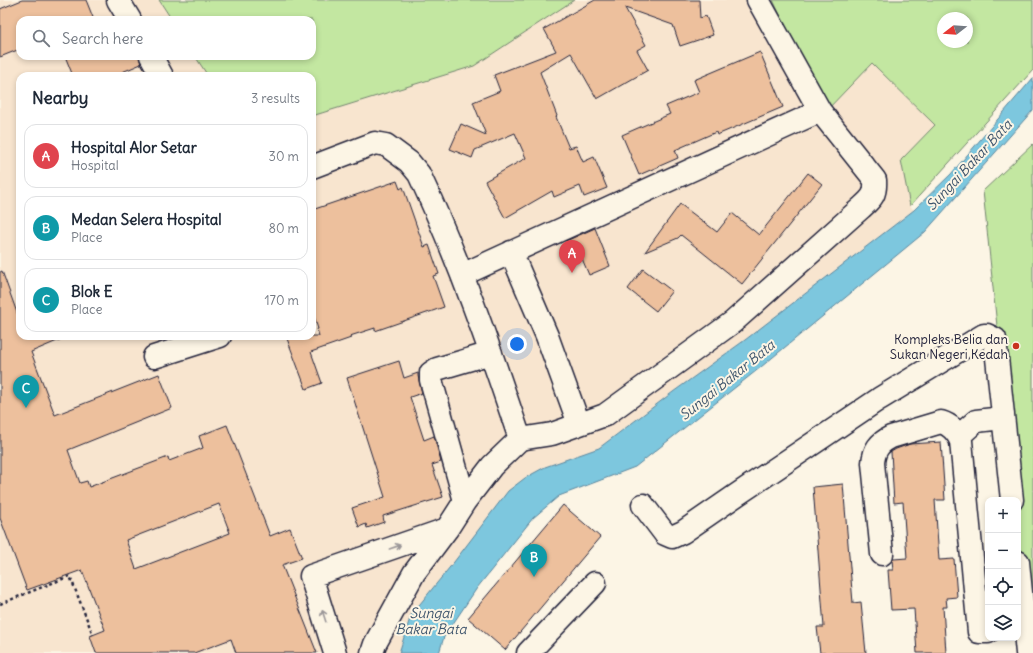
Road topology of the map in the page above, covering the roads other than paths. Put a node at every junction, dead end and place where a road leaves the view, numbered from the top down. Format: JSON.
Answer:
{"nodes":[{"id":1,"x":118,"y":0,"type":"edge"},
{"id":2,"x":758,"y":0,"type":"edge"},
{"id":3,"x":128,"y":16,"type":"edge"},
{"id":4,"x":153,"y":60,"type":"edge"},
{"id":5,"x":160,"y":72,"type":"edge"},
{"id":6,"x":820,"y":111,"type":"junction"},
{"id":7,"x":316,"y":165,"type":"edge"},
{"id":8,"x":511,"y":252,"type":"junction"},
{"id":9,"x":462,"y":275,"type":"junction"},
{"id":10,"x":207,"y":340,"type":"edge"},
{"id":11,"x":491,"y":353,"type":"junction"},
{"id":12,"x":154,"y":357,"type":"dead end"},
{"id":13,"x":1003,"y":418,"type":"junction"},
{"id":14,"x":579,"y":424,"type":"junction"},
{"id":15,"x":959,"y":436,"type":"junction"},
{"id":16,"x":520,"y":439,"type":"junction"},
{"id":17,"x":1012,"y":497,"type":"edge"},
{"id":18,"x":465,"y":501,"type":"junction"},
{"id":19,"x":643,"y":504,"type":"dead end"},
{"id":20,"x":447,"y":529,"type":"junction"},
{"id":21,"x":882,"y":554,"type":"dead end"},
{"id":22,"x":1018,"y":569,"type":"edge"},
{"id":23,"x":595,"y":583,"type":"dead end"},
{"id":24,"x":1020,"y":605,"type":"edge"},
{"id":25,"x":1021,"y":629,"type":"edge"},
{"id":26,"x":985,"y":632,"type":"edge"},
{"id":27,"x":335,"y":653,"type":"edge"},
{"id":28,"x":372,"y":653,"type":"edge"},
{"id":29,"x":528,"y":653,"type":"edge"},
{"id":30,"x":1028,"y":653,"type":"edge"}],
"edges":[{"from":1,"to":3,"type":"street"},
{"from":2,"to":6,"type":"street"},
{"from":4,"to":5,"type":"street"},
{"from":6,"to":8,"type":"street"},
{"from":6,"to":14,"type":"street"},
{"from":7,"to":9,"type":"street"},
{"from":8,"to":9,"type":"street"},
{"from":8,"to":14,"type":"street"},
{"from":9,"to":11,"type":"street"},
{"from":10,"to":12,"type":"street"},
{"from":11,"to":16,"type":"street"},
{"from":11,"to":18,"type":"street"},
{"from":13,"to":15,"type":"street"},
{"from":13,"to":17,"type":"street"},
{"from":13,"to":19,"type":"street"},
{"from":14,"to":16,"type":"street"},
{"from":15,"to":21,"type":"street"},
{"from":15,"to":26,"type":"street"},
{"from":16,"to":18,"type":"street"},
{"from":18,"to":20,"type":"street"},
{"from":27,"to":20,"type":"street","one_way":true},
{"from":20,"to":28,"type":"street"},
{"from":22,"to":24,"type":"street"},
{"from":23,"to":29,"type":"street"},
{"from":25,"to":30,"type":"street"}]}
